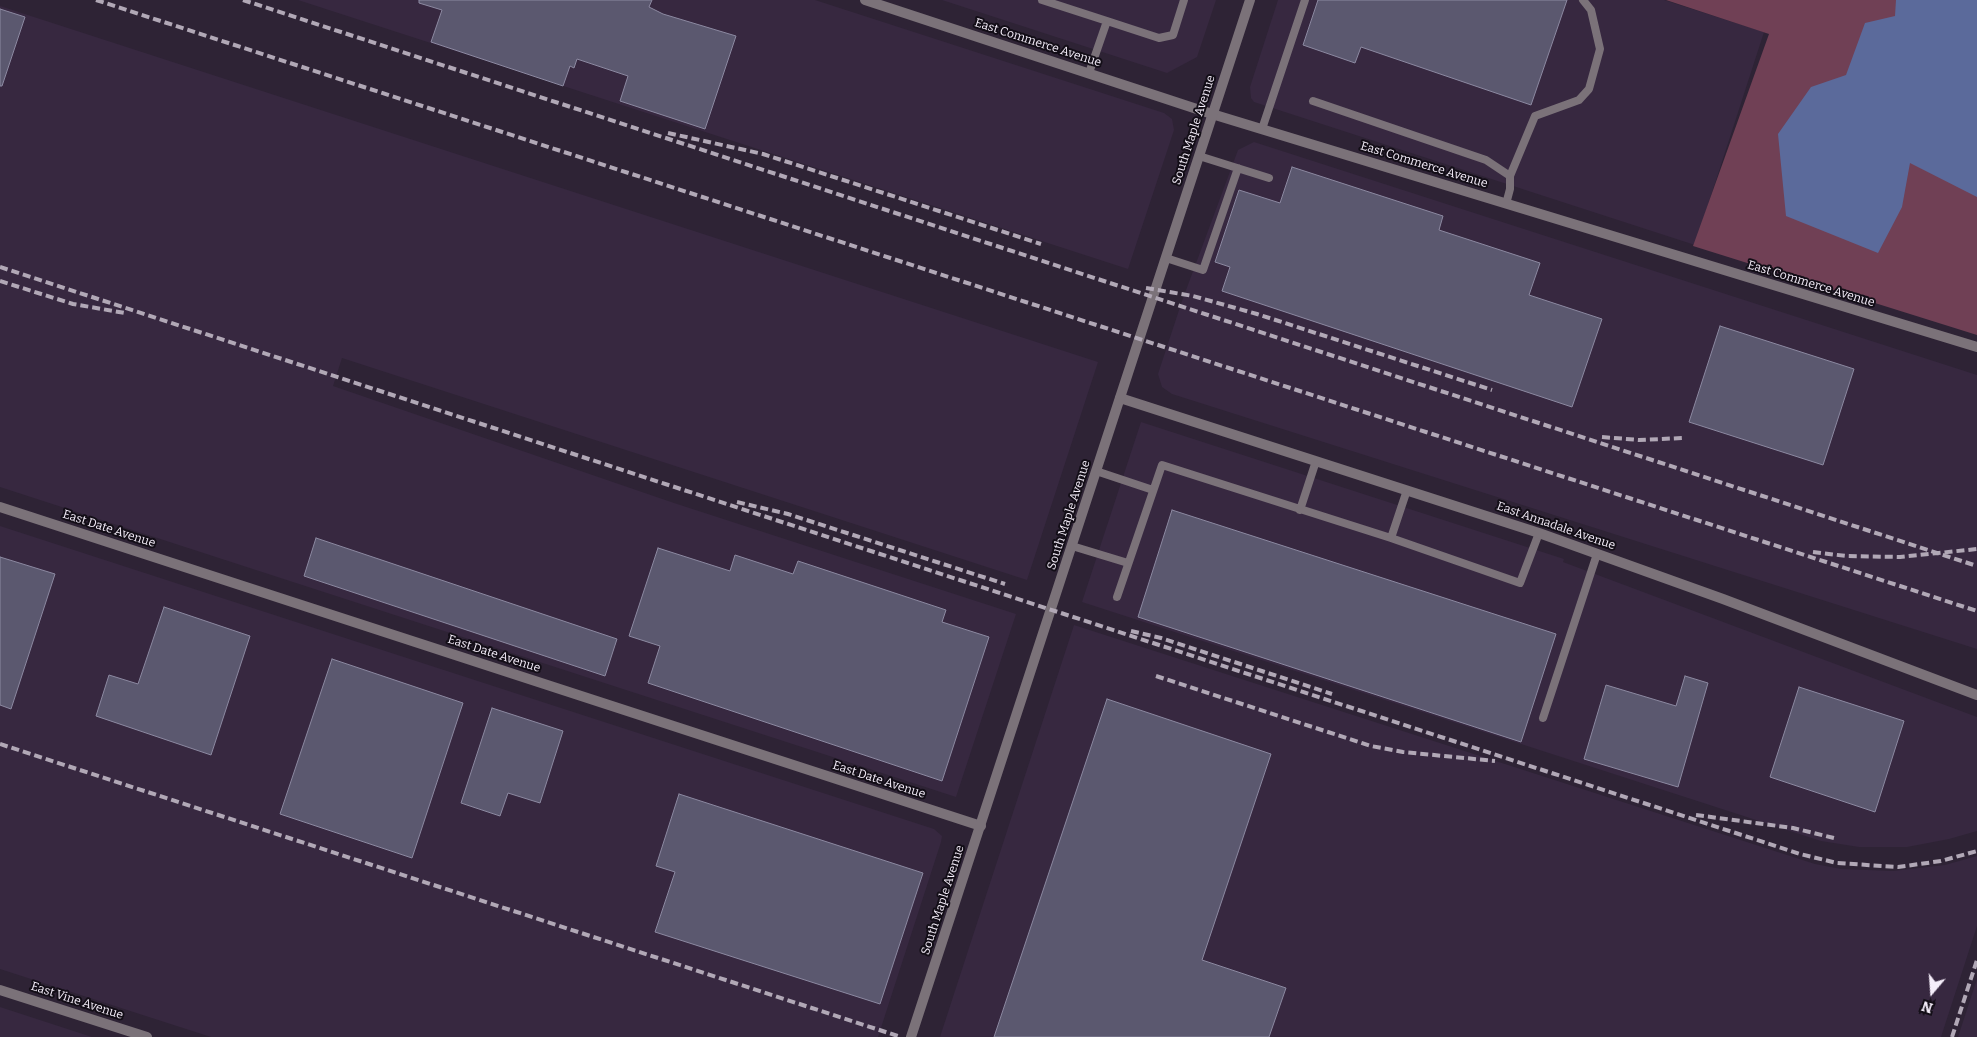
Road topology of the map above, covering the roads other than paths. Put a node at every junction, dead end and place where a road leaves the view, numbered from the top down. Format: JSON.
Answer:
{"nodes":[{"id":1,"x":865,"y":0,"type":"edge"},
{"id":2,"x":1042,"y":0,"type":"edge"},
{"id":3,"x":1184,"y":0,"type":"edge"},
{"id":4,"x":1250,"y":0,"type":"edge"},
{"id":5,"x":1305,"y":0,"type":"edge"},
{"id":6,"x":1583,"y":0,"type":"edge"},
{"id":7,"x":1107,"y":21,"type":"junction"},
{"id":8,"x":1089,"y":74,"type":"junction"},
{"id":9,"x":1313,"y":101,"type":"dead end"},
{"id":10,"x":1212,"y":114,"type":"junction"},
{"id":11,"x":1262,"y":129,"type":"junction"},
{"id":12,"x":1199,"y":156,"type":"junction"},
{"id":13,"x":1238,"y":168,"type":"junction"},
{"id":14,"x":1510,"y":176,"type":"junction"},
{"id":15,"x":1269,"y":178,"type":"dead end"},
{"id":16,"x":1506,"y":204,"type":"junction"},
{"id":17,"x":1166,"y":258,"type":"junction"},
{"id":18,"x":1977,"y":347,"type":"edge"},
{"id":19,"x":1120,"y":398,"type":"junction"},
{"id":20,"x":1316,"y":460,"type":"junction"},
{"id":21,"x":1096,"y":472,"type":"junction"},
{"id":22,"x":1153,"y":490,"type":"junction"},
{"id":23,"x":1407,"y":490,"type":"junction"},
{"id":24,"x":0,"y":506,"type":"edge"},
{"id":25,"x":1300,"y":510,"type":"junction"},
{"id":26,"x":1539,"y":533,"type":"junction"},
{"id":27,"x":1390,"y":538,"type":"junction"},
{"id":28,"x":1072,"y":546,"type":"junction"},
{"id":29,"x":1597,"y":554,"type":"junction"},
{"id":30,"x":1128,"y":563,"type":"junction"},
{"id":31,"x":1117,"y":596,"type":"dead end"},
{"id":32,"x":1977,"y":695,"type":"edge"},
{"id":33,"x":1543,"y":718,"type":"dead end"},
{"id":34,"x":981,"y":826,"type":"junction"},
{"id":35,"x":0,"y":990,"type":"edge"},
{"id":36,"x":147,"y":1037,"type":"edge"},
{"id":37,"x":911,"y":1037,"type":"edge"}],
"edges":[{"from":1,"to":8,"type":"street","name":"East Commerce Avenue"},
{"from":2,"to":7,"type":"lane"},
{"from":3,"to":7,"type":"lane"},
{"from":4,"to":10,"type":"street","name":"South Maple Avenue"},
{"from":5,"to":11,"type":"lane"},
{"from":6,"to":14,"type":"lane"},
{"from":7,"to":8,"type":"lane"},
{"from":8,"to":10,"type":"street","name":"East Commerce Avenue"},
{"from":9,"to":14,"type":"lane"},
{"from":10,"to":11,"type":"street","name":"East Commerce Avenue"},
{"from":10,"to":12,"type":"street","name":"South Maple Avenue"},
{"from":11,"to":16,"type":"street","name":"East Commerce Avenue"},
{"from":12,"to":13,"type":"lane"},
{"from":12,"to":17,"type":"street","name":"South Maple Avenue"},
{"from":13,"to":15,"type":"lane"},
{"from":13,"to":17,"type":"lane"},
{"from":14,"to":16,"type":"lane"},
{"from":16,"to":18,"type":"street","name":"East Commerce Avenue"},
{"from":17,"to":19,"type":"street","name":"South Maple Avenue"},
{"from":19,"to":20,"type":"street","name":"East Annadale Avenue"},
{"from":19,"to":21,"type":"street","name":"South Maple Avenue"},
{"from":20,"to":23,"type":"street","name":"East Annadale Avenue"},
{"from":20,"to":25,"type":"lane"},
{"from":21,"to":22,"type":"lane"},
{"from":21,"to":28,"type":"street","name":"South Maple Avenue"},
{"from":22,"to":25,"type":"lane"},
{"from":22,"to":30,"type":"lane"},
{"from":23,"to":26,"type":"street","name":"East Annadale Avenue"},
{"from":23,"to":27,"type":"lane"},
{"from":24,"to":34,"type":"street","name":"East Date Avenue"},
{"from":25,"to":27,"type":"lane"},
{"from":26,"to":27,"type":"lane"},
{"from":26,"to":29,"type":"street","name":"East Annadale Avenue"},
{"from":28,"to":30,"type":"lane"},
{"from":28,"to":34,"type":"street","name":"South Maple Avenue"},
{"from":29,"to":32,"type":"street","name":"East Annadale Avenue"},
{"from":29,"to":33,"type":"lane"},
{"from":30,"to":31,"type":"lane"},
{"from":34,"to":37,"type":"street","name":"South Maple Avenue"},
{"from":35,"to":36,"type":"street","name":"East Vine Avenue"}]}
